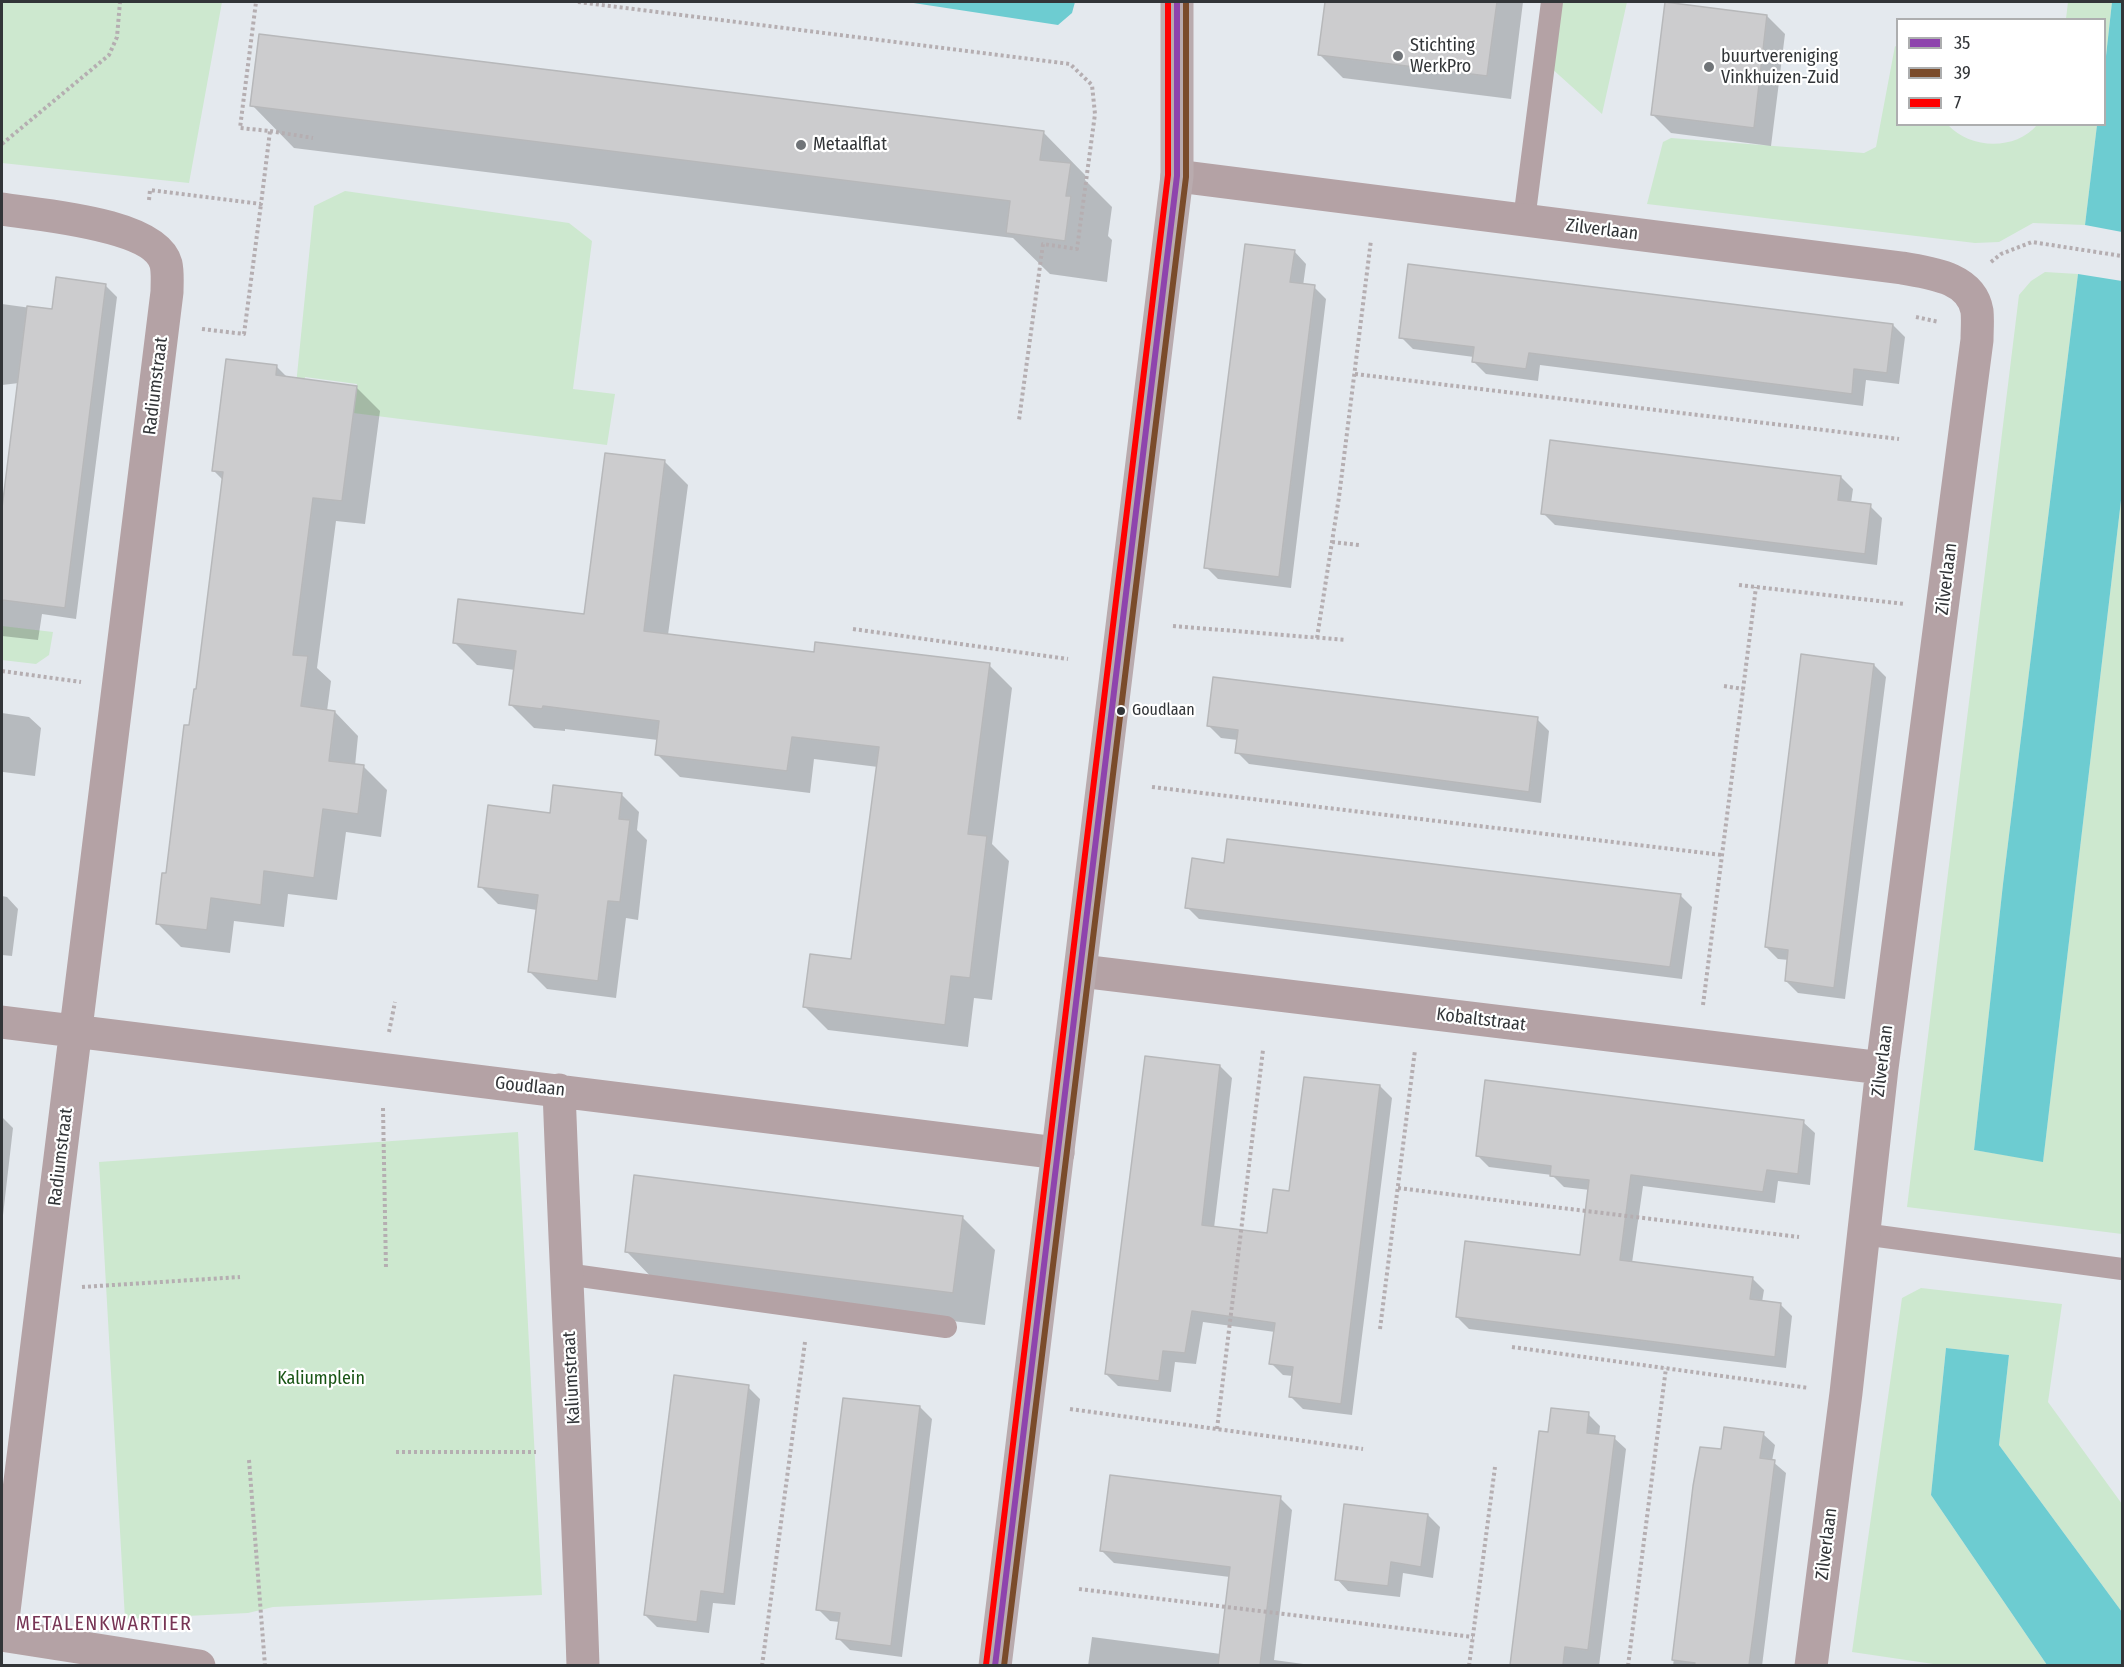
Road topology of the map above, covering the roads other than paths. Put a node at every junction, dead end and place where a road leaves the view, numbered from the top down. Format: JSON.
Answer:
{"nodes":[{"id":1,"x":1177,"y":2,"type":"edge"},
{"id":2,"x":1552,"y":2,"type":"edge"},
{"id":3,"x":1177,"y":176,"type":"junction"},
{"id":4,"x":2,"y":208,"type":"edge"},
{"id":5,"x":1524,"y":220,"type":"junction"},
{"id":6,"x":1081,"y":972,"type":"junction"},
{"id":7,"x":2,"y":1022,"type":"edge"},
{"id":8,"x":75,"y":1030,"type":"junction"},
{"id":9,"x":1882,"y":1068,"type":"junction"},
{"id":10,"x":559,"y":1090,"type":"junction"},
{"id":11,"x":1058,"y":1152,"type":"junction"},
{"id":12,"x":1863,"y":1234,"type":"junction"},
{"id":13,"x":2122,"y":1269,"type":"edge"},
{"id":14,"x":566,"y":1274,"type":"junction"},
{"id":15,"x":946,"y":1328,"type":"dead end"},
{"id":16,"x":2,"y":1627,"type":"edge"},
{"id":17,"x":2,"y":1635,"type":"edge"},
{"id":18,"x":199,"y":1665,"type":"edge"},
{"id":19,"x":583,"y":1665,"type":"edge"},
{"id":20,"x":995,"y":1665,"type":"edge"},
{"id":21,"x":1811,"y":1665,"type":"edge"}],
"edges":[{"from":1,"to":3,"type":"street"},
{"from":2,"to":5,"type":"lane"},
{"from":3,"to":5,"type":"street","name":"Zilverlaan"},
{"from":3,"to":6,"type":"street"},
{"from":4,"to":8,"type":"street","name":"Radiumstraat"},
{"from":5,"to":9,"type":"street","name":"Zilverlaan"},
{"from":6,"to":9,"type":"street","name":"Kobaltstraat"},
{"from":6,"to":11,"type":"street"},
{"from":7,"to":8,"type":"street","name":"Goudlaan"},
{"from":8,"to":10,"type":"street","name":"Goudlaan"},
{"from":8,"to":16,"type":"street","name":"Radiumstraat"},
{"from":9,"to":12,"type":"street","name":"Zilverlaan"},
{"from":10,"to":11,"type":"street","name":"Goudlaan"},
{"from":10,"to":14,"type":"street","name":"Kaliumstraat"},
{"from":11,"to":20,"type":"street"},
{"from":12,"to":13,"type":"lane"},
{"from":12,"to":21,"type":"street","name":"Zilverlaan"},
{"from":14,"to":15,"type":"lane"},
{"from":14,"to":19,"type":"street","name":"Kaliumstraat"},
{"from":17,"to":18,"type":"street"}]}
